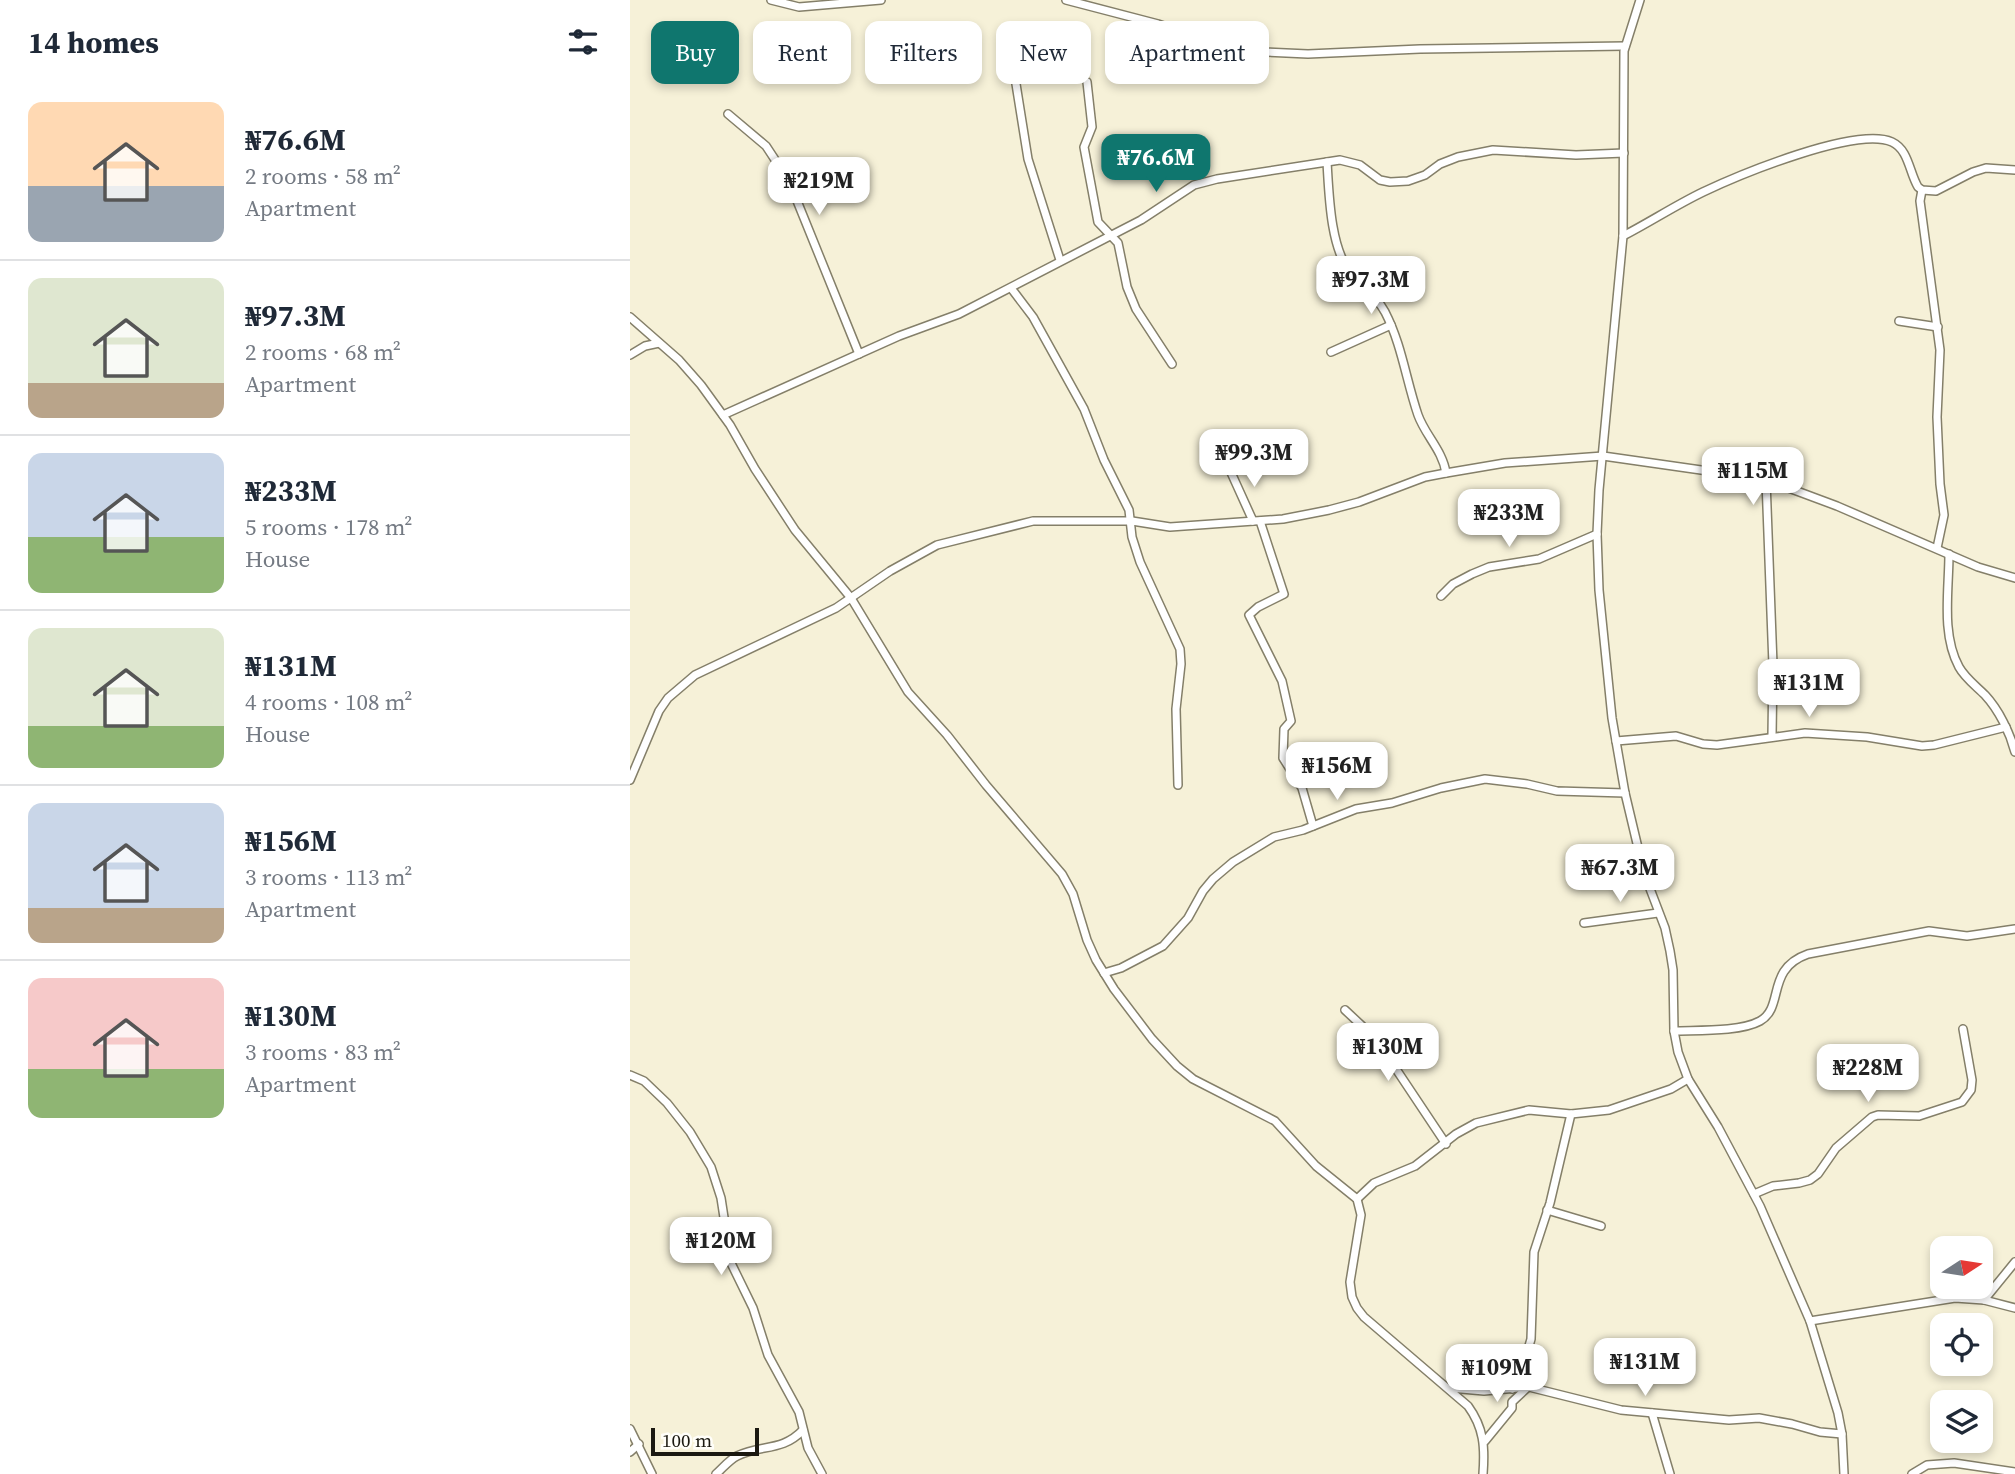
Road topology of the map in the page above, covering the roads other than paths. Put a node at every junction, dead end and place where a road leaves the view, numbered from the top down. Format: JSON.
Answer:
{"nodes":[{"id":1,"x":771,"y":0,"type":"edge"},
{"id":2,"x":881,"y":0,"type":"edge"},
{"id":3,"x":1066,"y":0,"type":"edge"},
{"id":4,"x":1640,"y":0,"type":"edge"},
{"id":5,"x":1625,"y":46,"type":"junction"},
{"id":6,"x":1016,"y":84,"type":"dead end"},
{"id":7,"x":1087,"y":84,"type":"edge"},
{"id":8,"x":728,"y":114,"type":"dead end"},
{"id":9,"x":1624,"y":153,"type":"junction"},
{"id":10,"x":1327,"y":162,"type":"junction"},
{"id":11,"x":2015,"y":170,"type":"edge"},
{"id":12,"x":1922,"y":190,"type":"junction"},
{"id":13,"x":1111,"y":236,"type":"junction"},
{"id":14,"x":1623,"y":236,"type":"junction"},
{"id":15,"x":1060,"y":260,"type":"junction"},
{"id":16,"x":1011,"y":288,"type":"junction"},
{"id":17,"x":630,"y":317,"type":"edge"},
{"id":18,"x":1899,"y":321,"type":"dead end"},
{"id":19,"x":1391,"y":325,"type":"junction"},
{"id":20,"x":1938,"y":327,"type":"junction"},
{"id":21,"x":659,"y":343,"type":"junction"},
{"id":22,"x":1331,"y":352,"type":"dead end"},
{"id":23,"x":859,"y":354,"type":"junction"},
{"id":24,"x":630,"y":355,"type":"edge"},
{"id":25,"x":1172,"y":363,"type":"dead end"},
{"id":26,"x":723,"y":415,"type":"junction"},
{"id":27,"x":1603,"y":456,"type":"junction"},
{"id":28,"x":1229,"y":468,"type":"dead end"},
{"id":29,"x":1446,"y":473,"type":"junction"},
{"id":30,"x":1766,"y":481,"type":"junction"},
{"id":31,"x":1132,"y":521,"type":"junction"},
{"id":32,"x":1257,"y":521,"type":"junction"},
{"id":33,"x":1597,"y":534,"type":"junction"},
{"id":34,"x":1937,"y":548,"type":"junction"},
{"id":35,"x":1949,"y":554,"type":"junction"},
{"id":36,"x":2015,"y":578,"type":"edge"},
{"id":37,"x":1441,"y":596,"type":"dead end"},
{"id":38,"x":851,"y":598,"type":"junction"},
{"id":39,"x":2006,"y":727,"type":"junction"},
{"id":40,"x":1772,"y":736,"type":"junction"},
{"id":41,"x":1616,"y":741,"type":"junction"},
{"id":42,"x":2015,"y":752,"type":"edge"},
{"id":43,"x":630,"y":780,"type":"edge"},
{"id":44,"x":1178,"y":785,"type":"dead end"},
{"id":45,"x":1625,"y":793,"type":"junction"},
{"id":46,"x":1313,"y":826,"type":"junction"},
{"id":47,"x":1658,"y":913,"type":"junction"},
{"id":48,"x":1584,"y":923,"type":"dead end"},
{"id":49,"x":2015,"y":929,"type":"edge"},
{"id":50,"x":1104,"y":973,"type":"junction"},
{"id":51,"x":1345,"y":1010,"type":"dead end"},
{"id":52,"x":1963,"y":1029,"type":"dead end"},
{"id":53,"x":1674,"y":1031,"type":"junction"},
{"id":54,"x":630,"y":1075,"type":"edge"},
{"id":55,"x":1688,"y":1079,"type":"junction"},
{"id":56,"x":1572,"y":1114,"type":"junction"},
{"id":57,"x":1446,"y":1144,"type":"junction"},
{"id":58,"x":1754,"y":1194,"type":"junction"},
{"id":59,"x":1357,"y":1199,"type":"junction"},
{"id":60,"x":1547,"y":1210,"type":"junction"},
{"id":61,"x":1601,"y":1226,"type":"dead end"},
{"id":62,"x":2015,"y":1262,"type":"edge"},
{"id":63,"x":1984,"y":1300,"type":"junction"},
{"id":64,"x":2015,"y":1308,"type":"edge"},
{"id":65,"x":1810,"y":1321,"type":"junction"},
{"id":66,"x":1529,"y":1387,"type":"junction"},
{"id":67,"x":1448,"y":1388,"type":"junction"},
{"id":68,"x":1512,"y":1389,"type":"junction"},
{"id":69,"x":1652,"y":1413,"type":"junction"},
{"id":70,"x":630,"y":1429,"type":"edge"},
{"id":71,"x":803,"y":1430,"type":"junction"},
{"id":72,"x":1832,"y":1434,"type":"junction"},
{"id":73,"x":1842,"y":1434,"type":"junction"},
{"id":74,"x":1485,"y":1441,"type":"junction"},
{"id":75,"x":639,"y":1444,"type":"junction"},
{"id":76,"x":1842,"y":1445,"type":"junction"},
{"id":77,"x":630,"y":1452,"type":"edge"},
{"id":78,"x":2015,"y":1472,"type":"edge"},
{"id":79,"x":652,"y":1474,"type":"edge"},
{"id":80,"x":716,"y":1474,"type":"edge"},
{"id":81,"x":822,"y":1474,"type":"edge"},
{"id":82,"x":1483,"y":1474,"type":"edge"},
{"id":83,"x":1670,"y":1474,"type":"edge"},
{"id":84,"x":1844,"y":1474,"type":"edge"},
{"id":85,"x":1912,"y":1474,"type":"edge"}],
"edges":[{"from":1,"to":2,"type":"street"},
{"from":3,"to":5,"type":"street"},
{"from":4,"to":5,"type":"street"},
{"from":5,"to":9,"type":"street"},
{"from":6,"to":15,"type":"street"},
{"from":7,"to":13,"type":"street"},
{"from":8,"to":23,"type":"street"},
{"from":9,"to":10,"type":"street"},
{"from":9,"to":14,"type":"street"},
{"from":10,"to":13,"type":"street"},
{"from":10,"to":19,"type":"street"},
{"from":11,"to":12,"type":"street"},
{"from":12,"to":14,"type":"street"},
{"from":12,"to":20,"type":"street"},
{"from":13,"to":15,"type":"street"},
{"from":13,"to":25,"type":"street"},
{"from":14,"to":27,"type":"street"},
{"from":15,"to":16,"type":"street"},
{"from":16,"to":23,"type":"street"},
{"from":16,"to":31,"type":"street"},
{"from":17,"to":21,"type":"street"},
{"from":18,"to":20,"type":"street"},
{"from":19,"to":22,"type":"street"},
{"from":19,"to":29,"type":"street"},
{"from":20,"to":34,"type":"street"},
{"from":21,"to":24,"type":"street"},
{"from":21,"to":26,"type":"street"},
{"from":23,"to":26,"type":"street"},
{"from":26,"to":38,"type":"street"},
{"from":27,"to":29,"type":"street"},
{"from":27,"to":30,"type":"street"},
{"from":27,"to":33,"type":"street"},
{"from":28,"to":32,"type":"street"},
{"from":29,"to":32,"type":"street"},
{"from":30,"to":34,"type":"street"},
{"from":30,"to":40,"type":"street"},
{"from":31,"to":32,"type":"street"},
{"from":31,"to":38,"type":"street"},
{"from":31,"to":44,"type":"street"},
{"from":32,"to":46,"type":"street"},
{"from":33,"to":37,"type":"street"},
{"from":33,"to":41,"type":"street"},
{"from":34,"to":35,"type":"street"},
{"from":35,"to":36,"type":"street"},
{"from":35,"to":39,"type":"street"},
{"from":38,"to":43,"type":"street"},
{"from":38,"to":50,"type":"street"},
{"from":39,"to":40,"type":"street"},
{"from":39,"to":42,"type":"street"},
{"from":40,"to":41,"type":"street"},
{"from":41,"to":45,"type":"street"},
{"from":45,"to":46,"type":"street"},
{"from":45,"to":47,"type":"street"},
{"from":46,"to":50,"type":"street"},
{"from":47,"to":48,"type":"street"},
{"from":47,"to":53,"type":"street"},
{"from":49,"to":53,"type":"street"},
{"from":50,"to":59,"type":"street"},
{"from":51,"to":57,"type":"street"},
{"from":52,"to":58,"type":"street"},
{"from":53,"to":55,"type":"street"},
{"from":54,"to":71,"type":"street"},
{"from":55,"to":56,"type":"street"},
{"from":55,"to":58,"type":"street"},
{"from":56,"to":57,"type":"street"},
{"from":56,"to":60,"type":"street"},
{"from":57,"to":59,"type":"street"},
{"from":58,"to":65,"type":"street"},
{"from":59,"to":67,"type":"street"},
{"from":60,"to":61,"type":"street"},
{"from":60,"to":68,"type":"street"},
{"from":62,"to":63,"type":"street"},
{"from":63,"to":64,"type":"street"},
{"from":63,"to":65,"type":"street"},
{"from":65,"to":73,"type":"street"},
{"from":66,"to":68,"type":"street"},
{"from":66,"to":69,"type":"street"},
{"from":66,"to":74,"type":"street"},
{"from":67,"to":68,"type":"street"},
{"from":67,"to":74,"type":"street"},
{"from":69,"to":72,"type":"street"},
{"from":69,"to":83,"type":"street"},
{"from":70,"to":75,"type":"street"},
{"from":71,"to":80,"type":"street"},
{"from":71,"to":81,"type":"street"},
{"from":72,"to":73,"type":"street"},
{"from":72,"to":76,"type":"street"},
{"from":73,"to":76,"type":"street"},
{"from":74,"to":82,"type":"street"},
{"from":75,"to":77,"type":"street"},
{"from":75,"to":79,"type":"street"},
{"from":76,"to":84,"type":"street"},
{"from":78,"to":85,"type":"street"}]}
